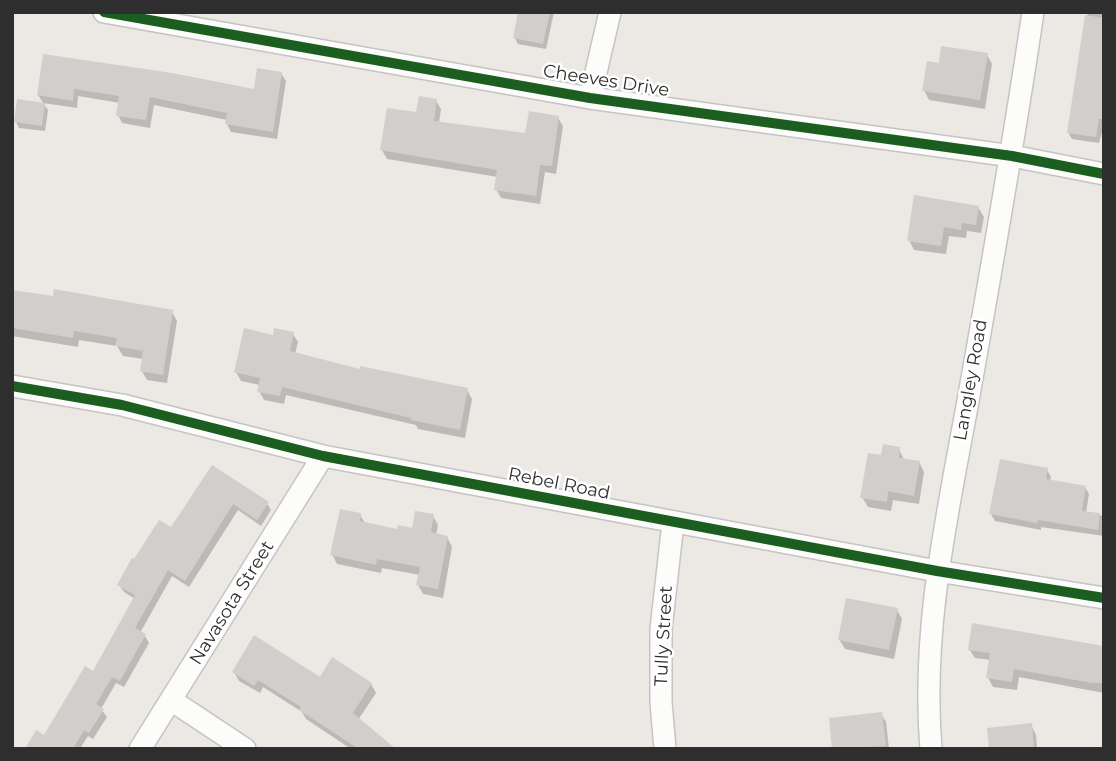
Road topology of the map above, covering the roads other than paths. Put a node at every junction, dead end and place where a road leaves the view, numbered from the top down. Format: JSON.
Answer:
{"nodes":[{"id":1,"x":104,"y":12,"type":"edge"},
{"id":2,"x":610,"y":12,"type":"edge"},
{"id":3,"x":1033,"y":12,"type":"edge"},
{"id":4,"x":189,"y":20,"type":"edge"},
{"id":5,"x":590,"y":98,"type":"junction"},
{"id":6,"x":1012,"y":156,"type":"junction"},
{"id":7,"x":1104,"y":174,"type":"edge"},
{"id":8,"x":12,"y":386,"type":"edge"},
{"id":9,"x":323,"y":456,"type":"junction"},
{"id":10,"x":673,"y":523,"type":"junction"},
{"id":11,"x":937,"y":571,"type":"junction"},
{"id":12,"x":1104,"y":597,"type":"edge"},
{"id":13,"x":171,"y":700,"type":"junction"},
{"id":14,"x":140,"y":749,"type":"edge"},
{"id":15,"x":245,"y":749,"type":"edge"},
{"id":16,"x":665,"y":749,"type":"edge"},
{"id":17,"x":931,"y":749,"type":"edge"}],
"edges":[{"from":1,"to":4,"type":"street","name":"Cheeves Drive"},
{"from":2,"to":5,"type":"street"},
{"from":3,"to":6,"type":"street","name":"Langley Road"},
{"from":4,"to":5,"type":"street","name":"Cheeves Drive"},
{"from":5,"to":6,"type":"street","name":"Cheeves Drive"},
{"from":6,"to":7,"type":"street","name":"Cheeves Drive"},
{"from":6,"to":11,"type":"street","name":"Langley Road"},
{"from":8,"to":9,"type":"street","name":"Rebel Road"},
{"from":9,"to":10,"type":"street","name":"Rebel Road"},
{"from":9,"to":13,"type":"street","name":"Navasota Street"},
{"from":10,"to":11,"type":"street","name":"Rebel Road"},
{"from":10,"to":16,"type":"street","name":"Tully Street"},
{"from":11,"to":12,"type":"street","name":"Rebel Road"},
{"from":11,"to":17,"type":"street","name":"Langley Road"},
{"from":13,"to":14,"type":"street","name":"Navasota Street"},
{"from":13,"to":15,"type":"street"}]}
